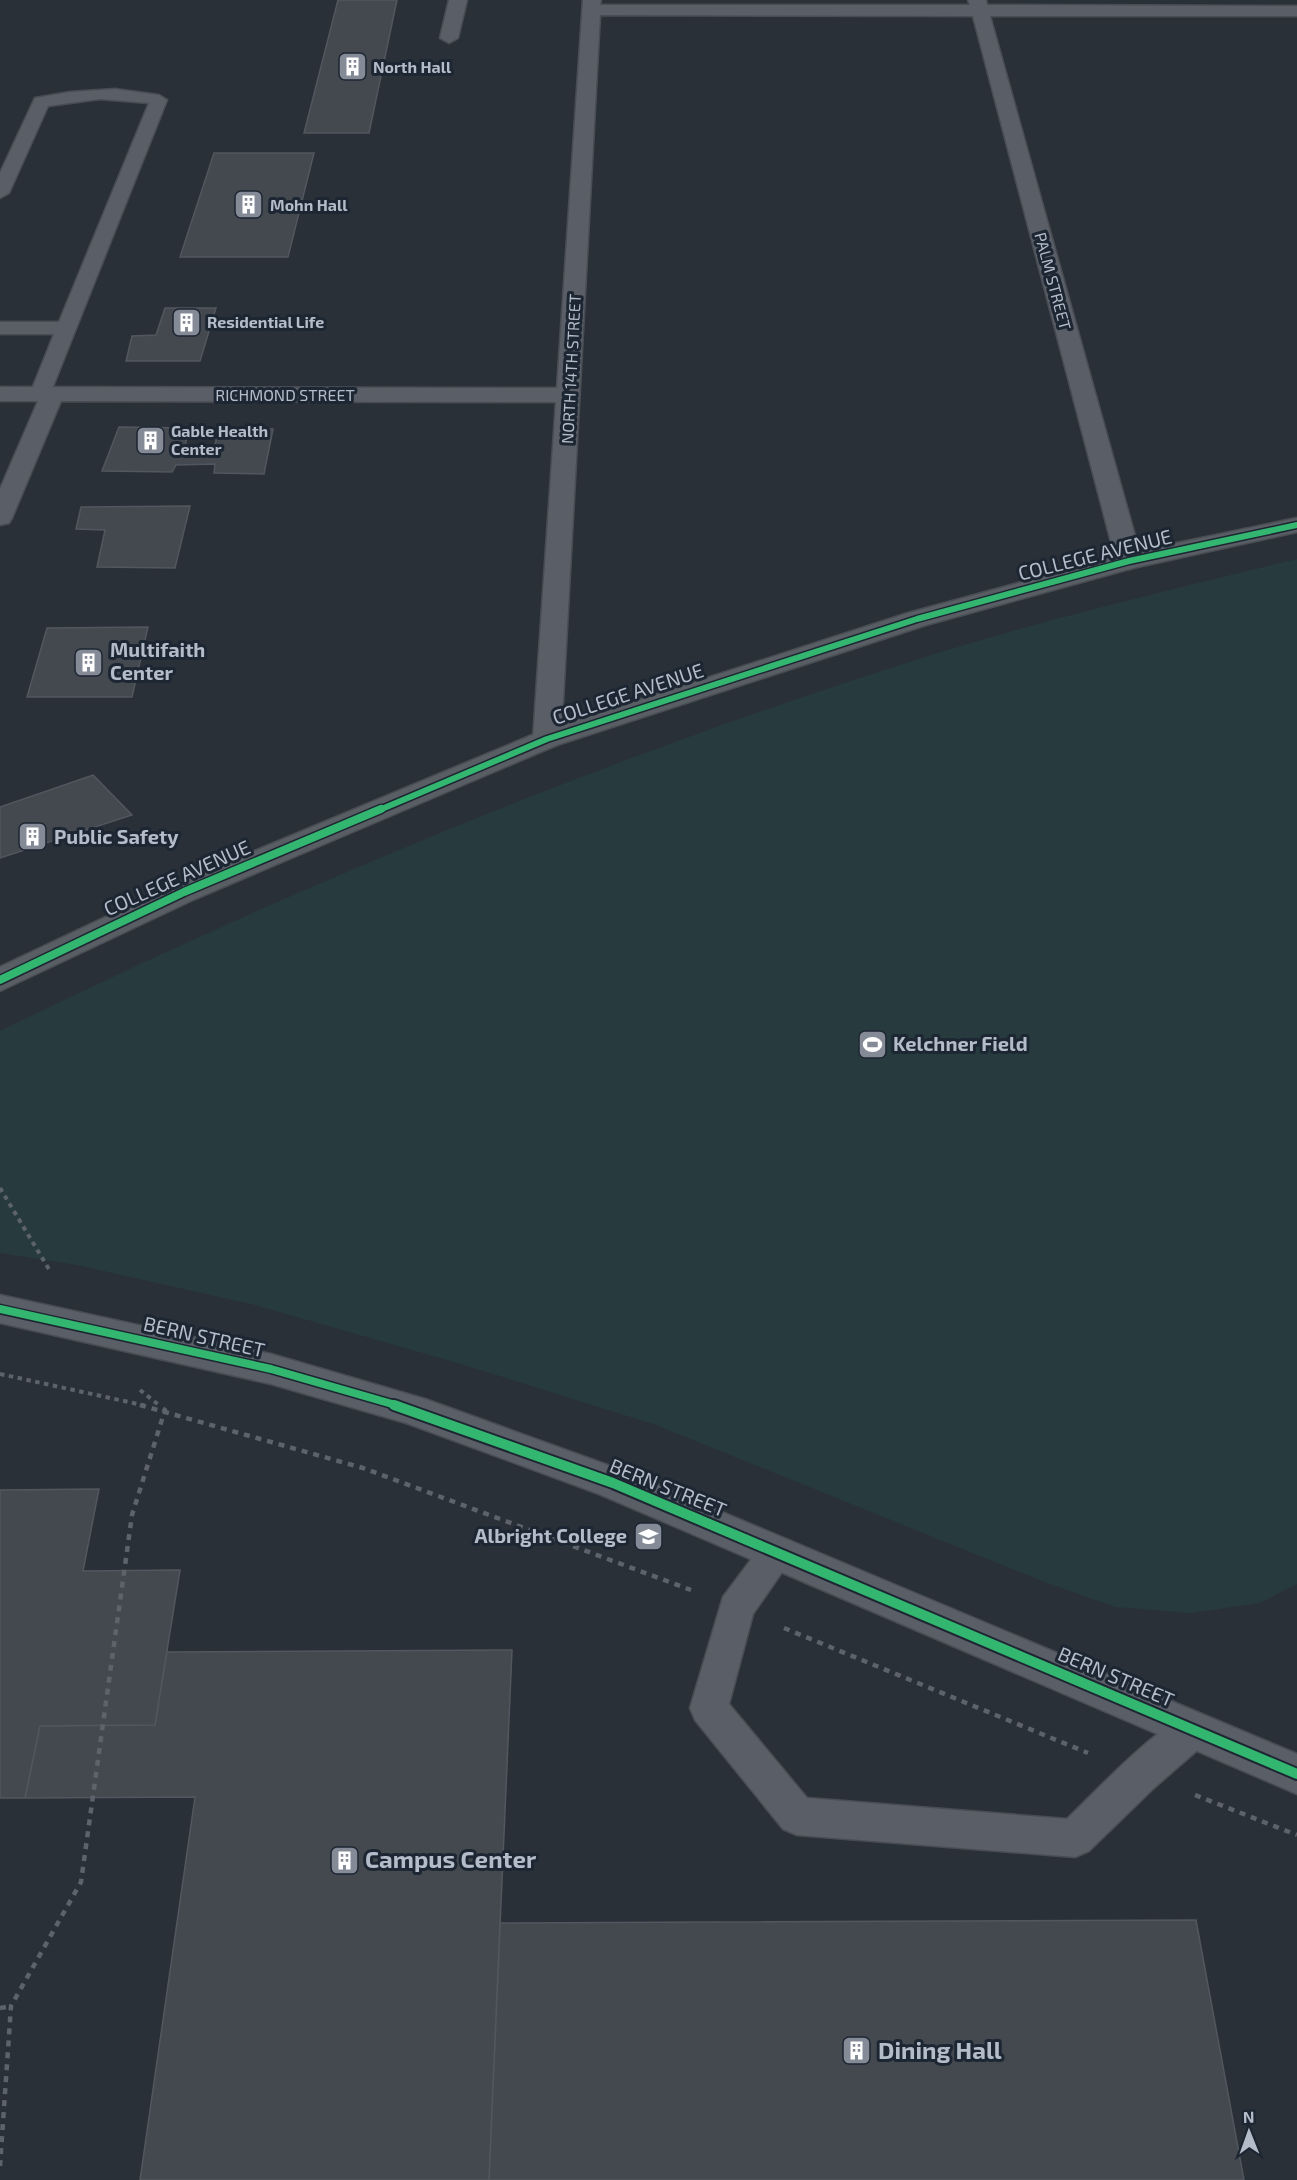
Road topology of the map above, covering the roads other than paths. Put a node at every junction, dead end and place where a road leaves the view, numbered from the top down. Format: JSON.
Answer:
{"nodes":[{"id":1,"x":458,"y":0,"type":"edge"},
{"id":2,"x":592,"y":5,"type":"edge"},
{"id":3,"x":978,"y":5,"type":"edge"},
{"id":4,"x":1297,"y":11,"type":"edge"},
{"id":5,"x":449,"y":38,"type":"dead end"},
{"id":6,"x":0,"y":193,"type":"edge"},
{"id":7,"x":0,"y":328,"type":"edge"},
{"id":8,"x":67,"y":328,"type":"junction"},
{"id":9,"x":0,"y":394,"type":"edge"},
{"id":10,"x":46,"y":394,"type":"junction"},
{"id":11,"x":569,"y":395,"type":"junction"},
{"id":12,"x":0,"y":518,"type":"edge"},
{"id":13,"x":1297,"y":525,"type":"edge"},
{"id":14,"x":1128,"y":561,"type":"junction"},
{"id":15,"x":547,"y":739,"type":"junction"},
{"id":16,"x":0,"y":980,"type":"edge"},
{"id":17,"x":0,"y":1309,"type":"edge"},
{"id":18,"x":778,"y":1552,"type":"junction"},
{"id":19,"x":1194,"y":1729,"type":"junction"},
{"id":20,"x":1297,"y":1774,"type":"edge"}],
"edges":[{"from":1,"to":5,"type":"street"},
{"from":2,"to":3,"type":"street"},
{"from":2,"to":11,"type":"street","name":"NORTH 14TH STREET"},
{"from":3,"to":4,"type":"street"},
{"from":3,"to":14,"type":"street","name":"PALM STREET"},
{"from":6,"to":8,"type":"lane"},
{"from":7,"to":8,"type":"lane"},
{"from":8,"to":10,"type":"lane"},
{"from":9,"to":10,"type":"street","name":"RICHMOND STREET"},
{"from":10,"to":11,"type":"street","name":"RICHMOND STREET"},
{"from":10,"to":12,"type":"street"},
{"from":11,"to":15,"type":"street","name":"NORTH 14TH STREET"},
{"from":13,"to":14,"type":"street","name":"COLLEGE AVENUE"},
{"from":14,"to":15,"type":"street","name":"COLLEGE AVENUE"},
{"from":15,"to":16,"type":"street","name":"COLLEGE AVENUE"},
{"from":17,"to":18,"type":"street","name":"BERN STREET"},
{"from":18,"to":19,"type":"street","name":"BERN STREET"},
{"from":18,"to":19,"type":"lane"},
{"from":19,"to":20,"type":"street","name":"BERN STREET"}]}
